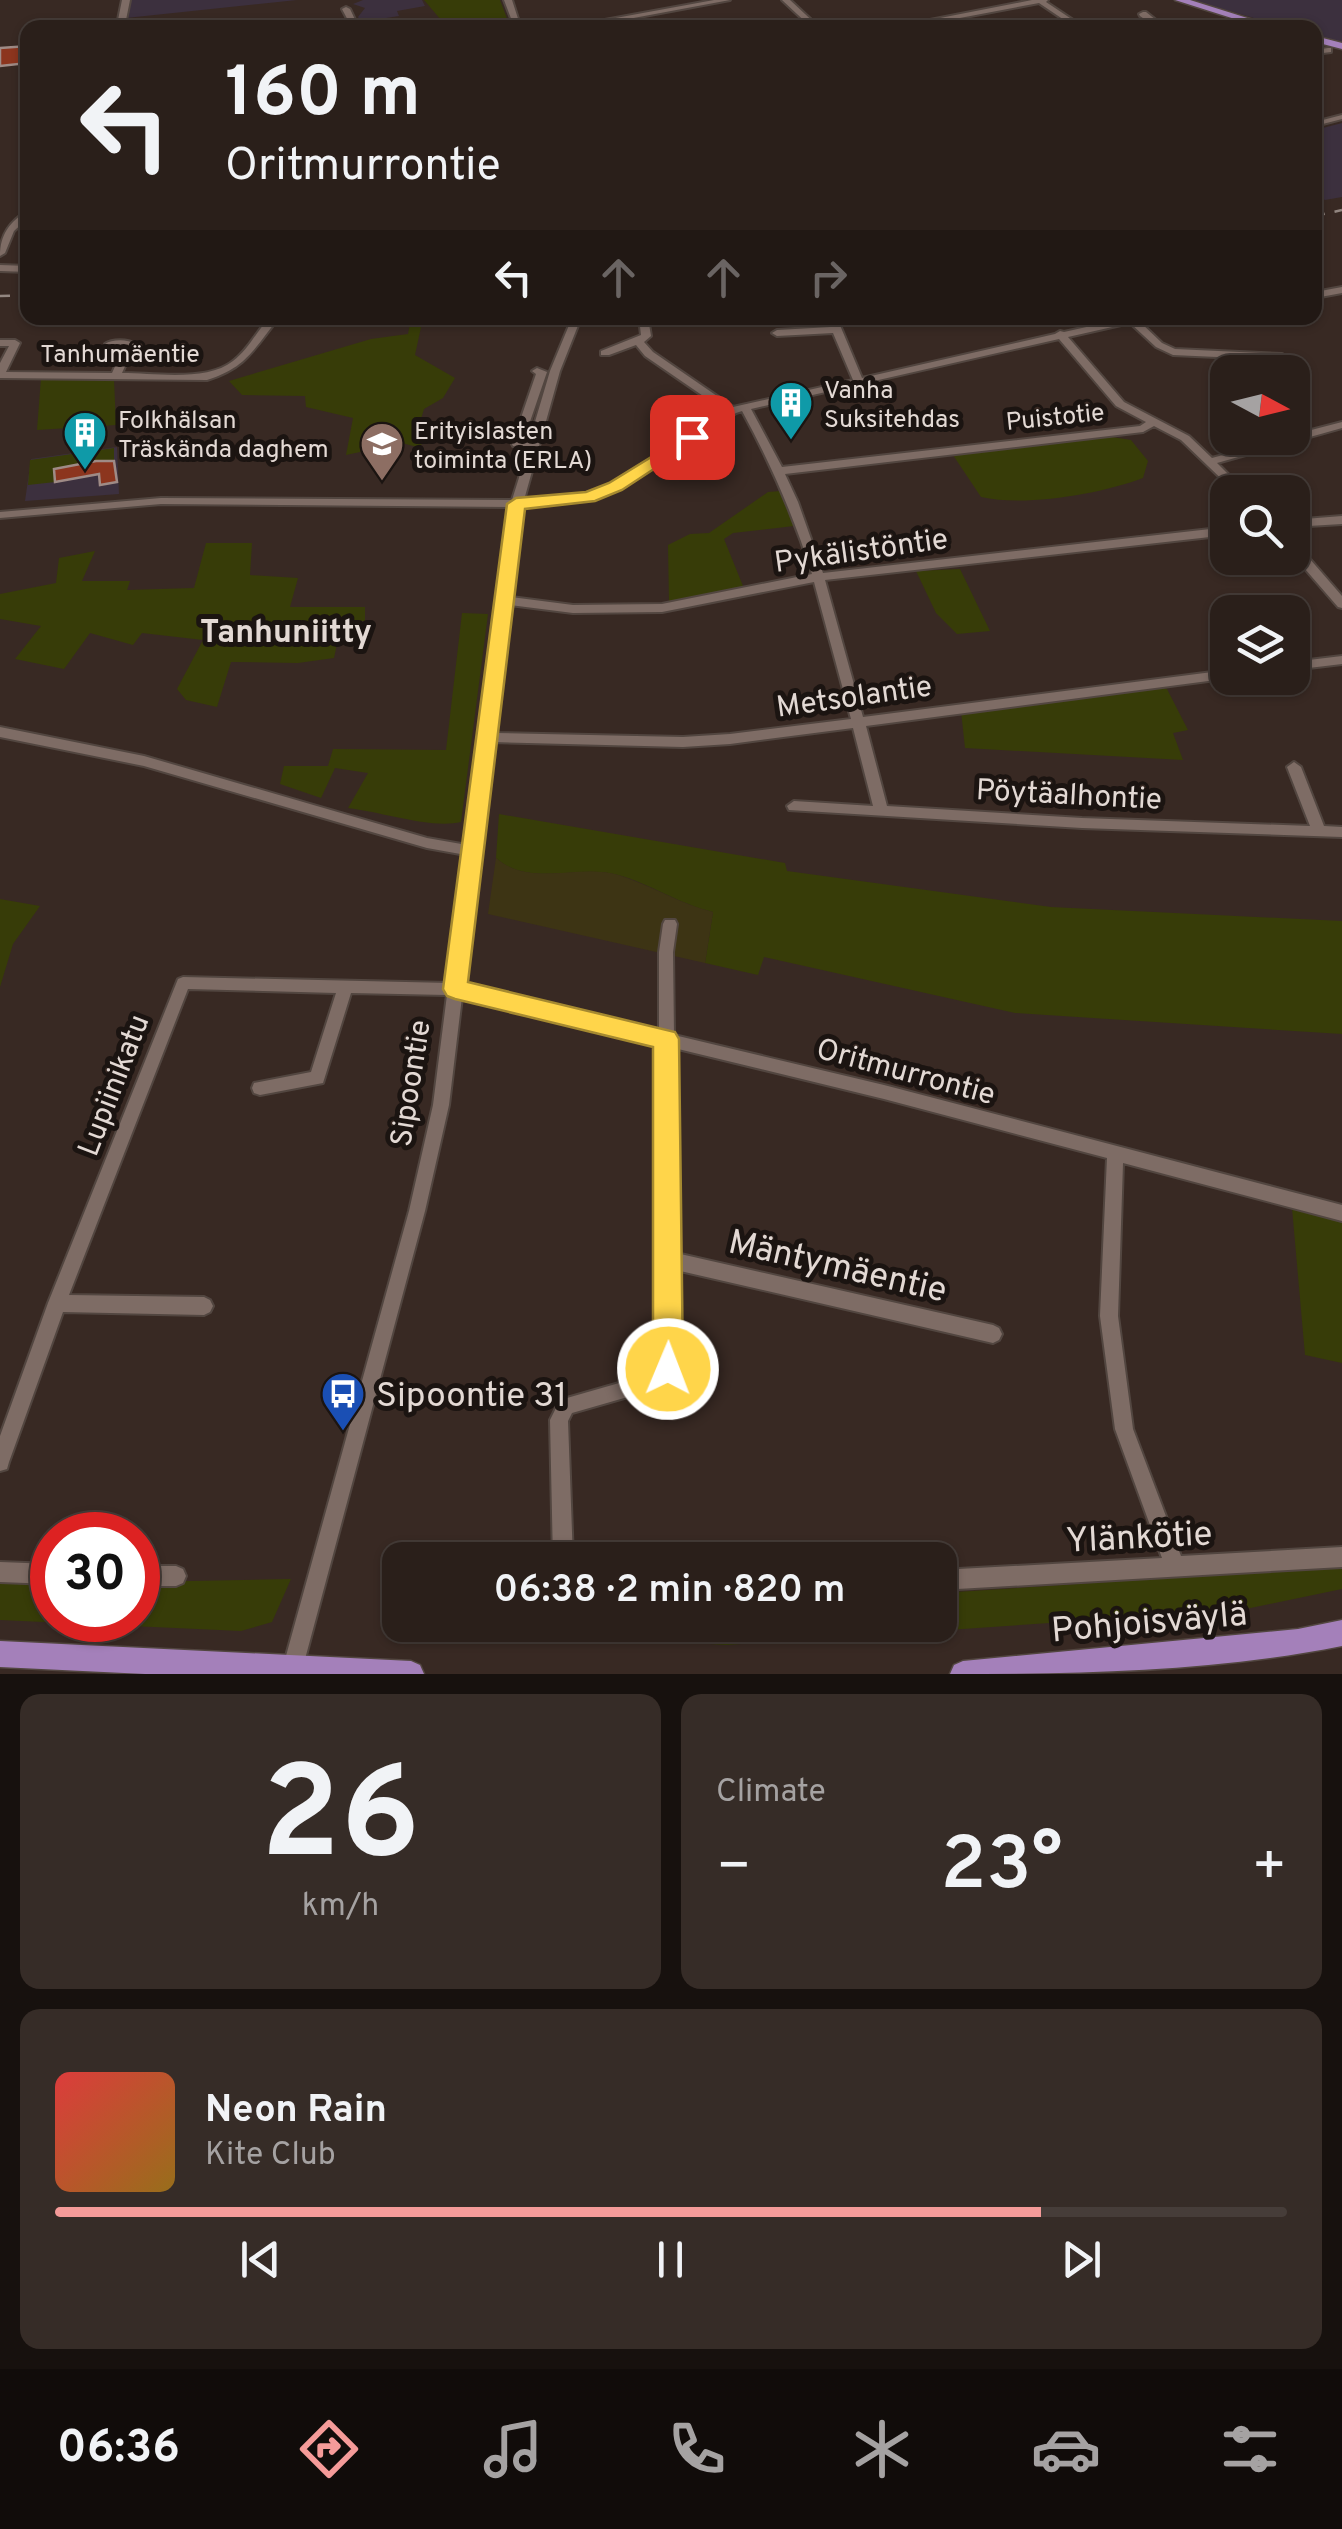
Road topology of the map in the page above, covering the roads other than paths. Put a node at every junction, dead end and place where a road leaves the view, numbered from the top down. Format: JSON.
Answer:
{"nodes":[{"id":1,"x":726,"y":0,"type":"edge"},
{"id":2,"x":786,"y":0,"type":"edge"},
{"id":3,"x":1041,"y":0,"type":"edge"},
{"id":4,"x":1169,"y":0,"type":"edge"},
{"id":5,"x":1180,"y":0,"type":"edge"},
{"id":6,"x":346,"y":9,"type":"dead end"},
{"id":7,"x":1143,"y":14,"type":"dead end"},
{"id":8,"x":637,"y":15,"type":"junction"},
{"id":9,"x":352,"y":20,"type":"edge"},
{"id":10,"x":609,"y":20,"type":"edge"},
{"id":11,"x":642,"y":20,"type":"edge"},
{"id":12,"x":808,"y":20,"type":"edge"},
{"id":13,"x":935,"y":20,"type":"edge"},
{"id":14,"x":1070,"y":20,"type":"edge"},
{"id":15,"x":1152,"y":20,"type":"edge"},
{"id":16,"x":1236,"y":20,"type":"edge"},
{"id":17,"x":1248,"y":20,"type":"edge"},
{"id":18,"x":20,"y":221,"type":"edge"},
{"id":19,"x":0,"y":253,"type":"edge"},
{"id":20,"x":269,"y":325,"type":"edge"},
{"id":21,"x":574,"y":325,"type":"edge"},
{"id":22,"x":644,"y":325,"type":"edge"},
{"id":23,"x":835,"y":325,"type":"edge"},
{"id":24,"x":1102,"y":325,"type":"edge"},
{"id":25,"x":1141,"y":325,"type":"edge"},
{"id":26,"x":837,"y":330,"type":"junction"},
{"id":27,"x":776,"y":333,"type":"dead end"},
{"id":28,"x":1060,"y":334,"type":"junction"},
{"id":29,"x":638,"y":341,"type":"junction"},
{"id":30,"x":0,"y":342,"type":"edge"},
{"id":31,"x":110,"y":344,"type":"dead end"},
{"id":32,"x":605,"y":353,"type":"dead end"},
{"id":33,"x":1238,"y":355,"type":"edge"},
{"id":34,"x":537,"y":371,"type":"dead end"},
{"id":35,"x":0,"y":374,"type":"edge"},
{"id":36,"x":115,"y":378,"type":"junction"},
{"id":37,"x":858,"y":380,"type":"junction"},
{"id":38,"x":739,"y":409,"type":"junction"},
{"id":39,"x":1153,"y":421,"type":"junction"},
{"id":40,"x":1342,"y":424,"type":"edge"},
{"id":41,"x":533,"y":446,"type":"junction"},
{"id":42,"x":1212,"y":461,"type":"junction"},
{"id":43,"x":780,"y":471,"type":"junction"},
{"id":44,"x":1225,"y":475,"type":"edge"},
{"id":45,"x":516,"y":504,"type":"junction"},
{"id":46,"x":0,"y":515,"type":"edge"},
{"id":47,"x":1342,"y":520,"type":"edge"},
{"id":48,"x":1310,"y":523,"type":"edge"},
{"id":49,"x":1210,"y":533,"type":"edge"},
{"id":50,"x":1310,"y":567,"type":"edge"},
{"id":51,"x":818,"y":576,"type":"junction"},
{"id":52,"x":502,"y":600,"type":"junction"},
{"id":53,"x":1342,"y":604,"type":"edge"},
{"id":54,"x":1342,"y":660,"type":"edge"},
{"id":55,"x":1310,"y":664,"type":"edge"},
{"id":56,"x":1210,"y":676,"type":"edge"},
{"id":57,"x":856,"y":720,"type":"junction"},
{"id":58,"x":0,"y":732,"type":"edge"},
{"id":59,"x":485,"y":737,"type":"junction"},
{"id":60,"x":1294,"y":767,"type":"dead end"},
{"id":61,"x":794,"y":806,"type":"dead end"},
{"id":62,"x":881,"y":811,"type":"junction"},
{"id":63,"x":1319,"y":832,"type":"junction"},
{"id":64,"x":1342,"y":832,"type":"edge"},
{"id":65,"x":472,"y":851,"type":"junction"},
{"id":66,"x":670,"y":924,"type":"dead end"},
{"id":67,"x":346,"y":986,"type":"junction"},
{"id":68,"x":455,"y":989,"type":"junction"},
{"id":69,"x":666,"y":1039,"type":"junction"},
{"id":70,"x":260,"y":1088,"type":"dead end"},
{"id":71,"x":1115,"y":1155,"type":"junction"},
{"id":72,"x":1342,"y":1213,"type":"edge"},
{"id":73,"x":669,"y":1260,"type":"junction"},
{"id":74,"x":57,"y":1303,"type":"junction"},
{"id":75,"x":204,"y":1306,"type":"dead end"},
{"id":76,"x":993,"y":1334,"type":"dead end"},
{"id":77,"x":0,"y":1462,"type":"edge"},
{"id":78,"x":562,"y":1542,"type":"edge"},
{"id":79,"x":1342,"y":1557,"type":"edge"},
{"id":80,"x":1175,"y":1567,"type":"junction"},
{"id":81,"x":0,"y":1572,"type":"edge"},
{"id":82,"x":30,"y":1573,"type":"edge"},
{"id":83,"x":160,"y":1576,"type":"edge"},
{"id":84,"x":176,"y":1576,"type":"dead end"},
{"id":85,"x":957,"y":1579,"type":"edge"},
{"id":86,"x":1342,"y":1633,"type":"edge"},
{"id":87,"x":0,"y":1654,"type":"edge"},
{"id":88,"x":291,"y":1672,"type":"edge"},
{"id":89,"x":411,"y":1674,"type":"edge"},
{"id":90,"x":963,"y":1674,"type":"edge"}],
"edges":[{"from":1,"to":8,"type":"street"},
{"from":2,"to":12,"type":"street"},
{"from":3,"to":13,"type":"street"},
{"from":3,"to":14,"type":"street"},
{"from":4,"to":16,"type":"main road"},
{"from":5,"to":17,"type":"main road"},
{"from":6,"to":9,"type":"street"},
{"from":7,"to":15,"type":"street"},
{"from":8,"to":10,"type":"street"},
{"from":8,"to":11,"type":"street"},
{"from":18,"to":19,"type":"street"},
{"from":20,"to":36,"type":"street","name":"Tanhumäentie"},
{"from":21,"to":41,"type":"street","name":"Sipoontie"},
{"from":22,"to":29,"type":"street"},
{"from":23,"to":26,"type":"street"},
{"from":24,"to":28,"type":"street"},
{"from":25,"to":33,"type":"street"},
{"from":26,"to":27,"type":"street"},
{"from":26,"to":37,"type":"street"},
{"from":28,"to":37,"type":"street"},
{"from":28,"to":39,"type":"street"},
{"from":29,"to":32,"type":"street"},
{"from":29,"to":38,"type":"street"},
{"from":30,"to":35,"type":"street"},
{"from":31,"to":36,"type":"street"},
{"from":34,"to":41,"type":"street"},
{"from":35,"to":36,"type":"street","name":"Tanhumäentie"},
{"from":37,"to":38,"type":"street"},
{"from":38,"to":43,"type":"street"},
{"from":38,"to":45,"type":"street"},
{"from":39,"to":42,"type":"street"},
{"from":39,"to":43,"type":"street","name":"Puistotie"},
{"from":40,"to":42,"type":"street"},
{"from":41,"to":45,"type":"street","name":"Sipoontie"},
{"from":42,"to":44,"type":"street"},
{"from":43,"to":51,"type":"street"},
{"from":45,"to":46,"type":"street"},
{"from":45,"to":52,"type":"street","name":"Sipoontie"},
{"from":47,"to":48,"type":"street"},
{"from":49,"to":51,"type":"street","name":"Pykälistöntie"},
{"from":50,"to":53,"type":"street"},
{"from":51,"to":52,"type":"street","name":"Pykälistöntie"},
{"from":51,"to":57,"type":"street"},
{"from":52,"to":59,"type":"street","name":"Sipoontie"},
{"from":54,"to":55,"type":"street"},
{"from":56,"to":57,"type":"street","name":"Metsolantie"},
{"from":57,"to":59,"type":"street","name":"Metsolantie"},
{"from":57,"to":62,"type":"street"},
{"from":58,"to":65,"type":"street"},
{"from":59,"to":65,"type":"street","name":"Sipoontie"},
{"from":60,"to":63,"type":"street"},
{"from":61,"to":62,"type":"street","name":"Pöytäalhontie"},
{"from":62,"to":63,"type":"street","name":"Pöytäalhontie"},
{"from":63,"to":64,"type":"street","name":"Pöytäalhontie"},
{"from":65,"to":68,"type":"street","name":"Sipoontie"},
{"from":66,"to":69,"type":"street"},
{"from":67,"to":68,"type":"street","name":"Lupiinikatu"},
{"from":67,"to":70,"type":"street"},
{"from":67,"to":74,"type":"street","name":"Lupiinikatu"},
{"from":68,"to":69,"type":"street","name":"Oritmurrontie"},
{"from":68,"to":88,"type":"street","name":"Sipoontie"},
{"from":69,"to":71,"type":"street","name":"Oritmurrontie"},
{"from":69,"to":73,"type":"street"},
{"from":71,"to":72,"type":"street","name":"Oritmurrontie"},
{"from":71,"to":80,"type":"street"},
{"from":73,"to":76,"type":"street","name":"Mäntymäentie"},
{"from":73,"to":78,"type":"street"},
{"from":74,"to":75,"type":"street"},
{"from":74,"to":77,"type":"street","name":"Lupiinikatu"},
{"from":79,"to":80,"type":"street","name":"Ylänkötie"},
{"from":80,"to":85,"type":"street","name":"Ylänkötie"},
{"from":81,"to":82,"type":"street"},
{"from":83,"to":84,"type":"street"},
{"from":86,"to":90,"type":"main road","name":"Pohjoisväylä"},
{"from":87,"to":88,"type":"main road"},
{"from":88,"to":89,"type":"main road"}]}
